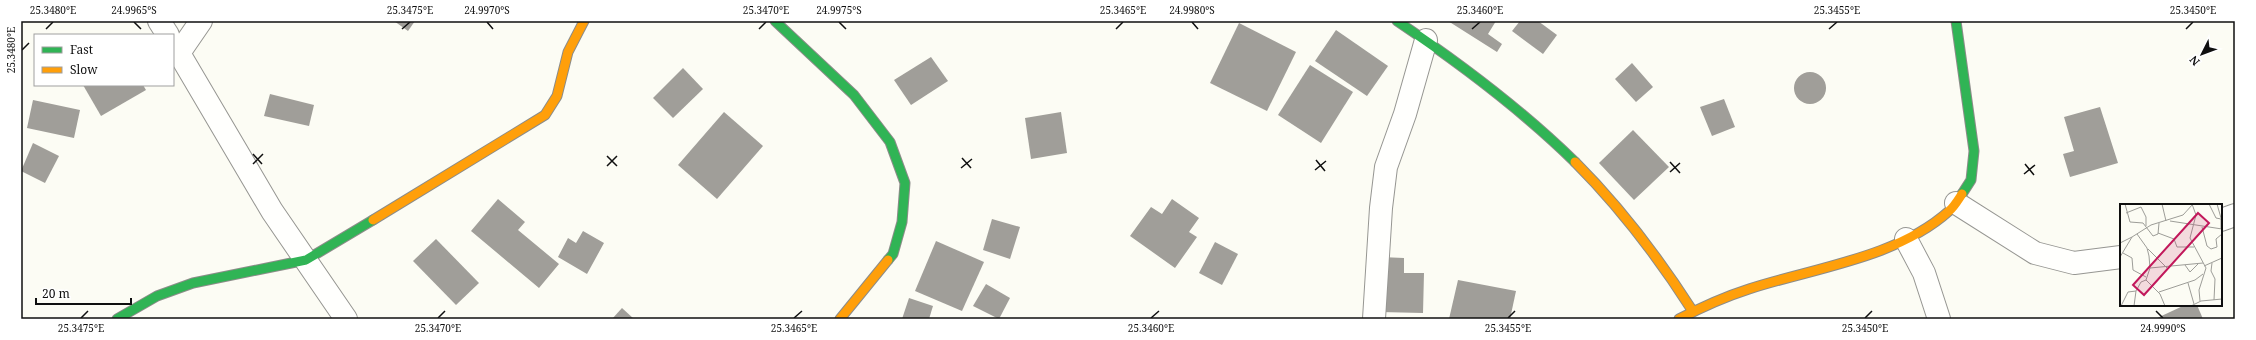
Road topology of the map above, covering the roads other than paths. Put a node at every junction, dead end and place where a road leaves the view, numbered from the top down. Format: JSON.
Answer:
{"nodes":[{"id":1,"x":159,"y":21,"type":"edge"},
{"id":2,"x":201,"y":21,"type":"edge"},
{"id":3,"x":584,"y":21,"type":"edge"},
{"id":4,"x":775,"y":21,"type":"edge"},
{"id":5,"x":1397,"y":21,"type":"edge"},
{"id":6,"x":1956,"y":21,"type":"edge"},
{"id":7,"x":167,"y":34,"type":"edge"},
{"id":8,"x":1426,"y":40,"type":"junction"},
{"id":9,"x":174,"y":43,"type":"edge"},
{"id":10,"x":174,"y":46,"type":"edge"},
{"id":11,"x":1956,"y":203,"type":"junction"},
{"id":12,"x":2235,"y":215,"type":"edge"},
{"id":13,"x":2222,"y":220,"type":"edge"},
{"id":14,"x":1906,"y":239,"type":"junction"},
{"id":15,"x":2120,"y":257,"type":"edge"},
{"id":16,"x":306,"y":260,"type":"junction"},
{"id":17,"x":1692,"y":310,"type":"junction"},
{"id":18,"x":117,"y":319,"type":"edge"},
{"id":19,"x":346,"y":319,"type":"edge"},
{"id":20,"x":840,"y":319,"type":"edge"},
{"id":21,"x":1374,"y":319,"type":"edge"},
{"id":22,"x":1679,"y":319,"type":"edge"},
{"id":23,"x":1940,"y":319,"type":"edge"}],
"edges":[{"from":1,"to":7,"type":"street"},
{"from":2,"to":9,"type":"street"},
{"from":3,"to":16,"type":"street"},
{"from":4,"to":20,"type":"street"},
{"from":5,"to":8,"type":"street"},
{"from":6,"to":11,"type":"street"},
{"from":8,"to":17,"type":"street"},
{"from":8,"to":21,"type":"street"},
{"from":10,"to":16,"type":"street"},
{"from":11,"to":14,"type":"street"},
{"from":11,"to":15,"type":"street"},
{"from":12,"to":13,"type":"street"},
{"from":14,"to":17,"type":"street"},
{"from":14,"to":23,"type":"street"},
{"from":16,"to":18,"type":"street"},
{"from":16,"to":19,"type":"street"},
{"from":17,"to":22,"type":"street"}]}
